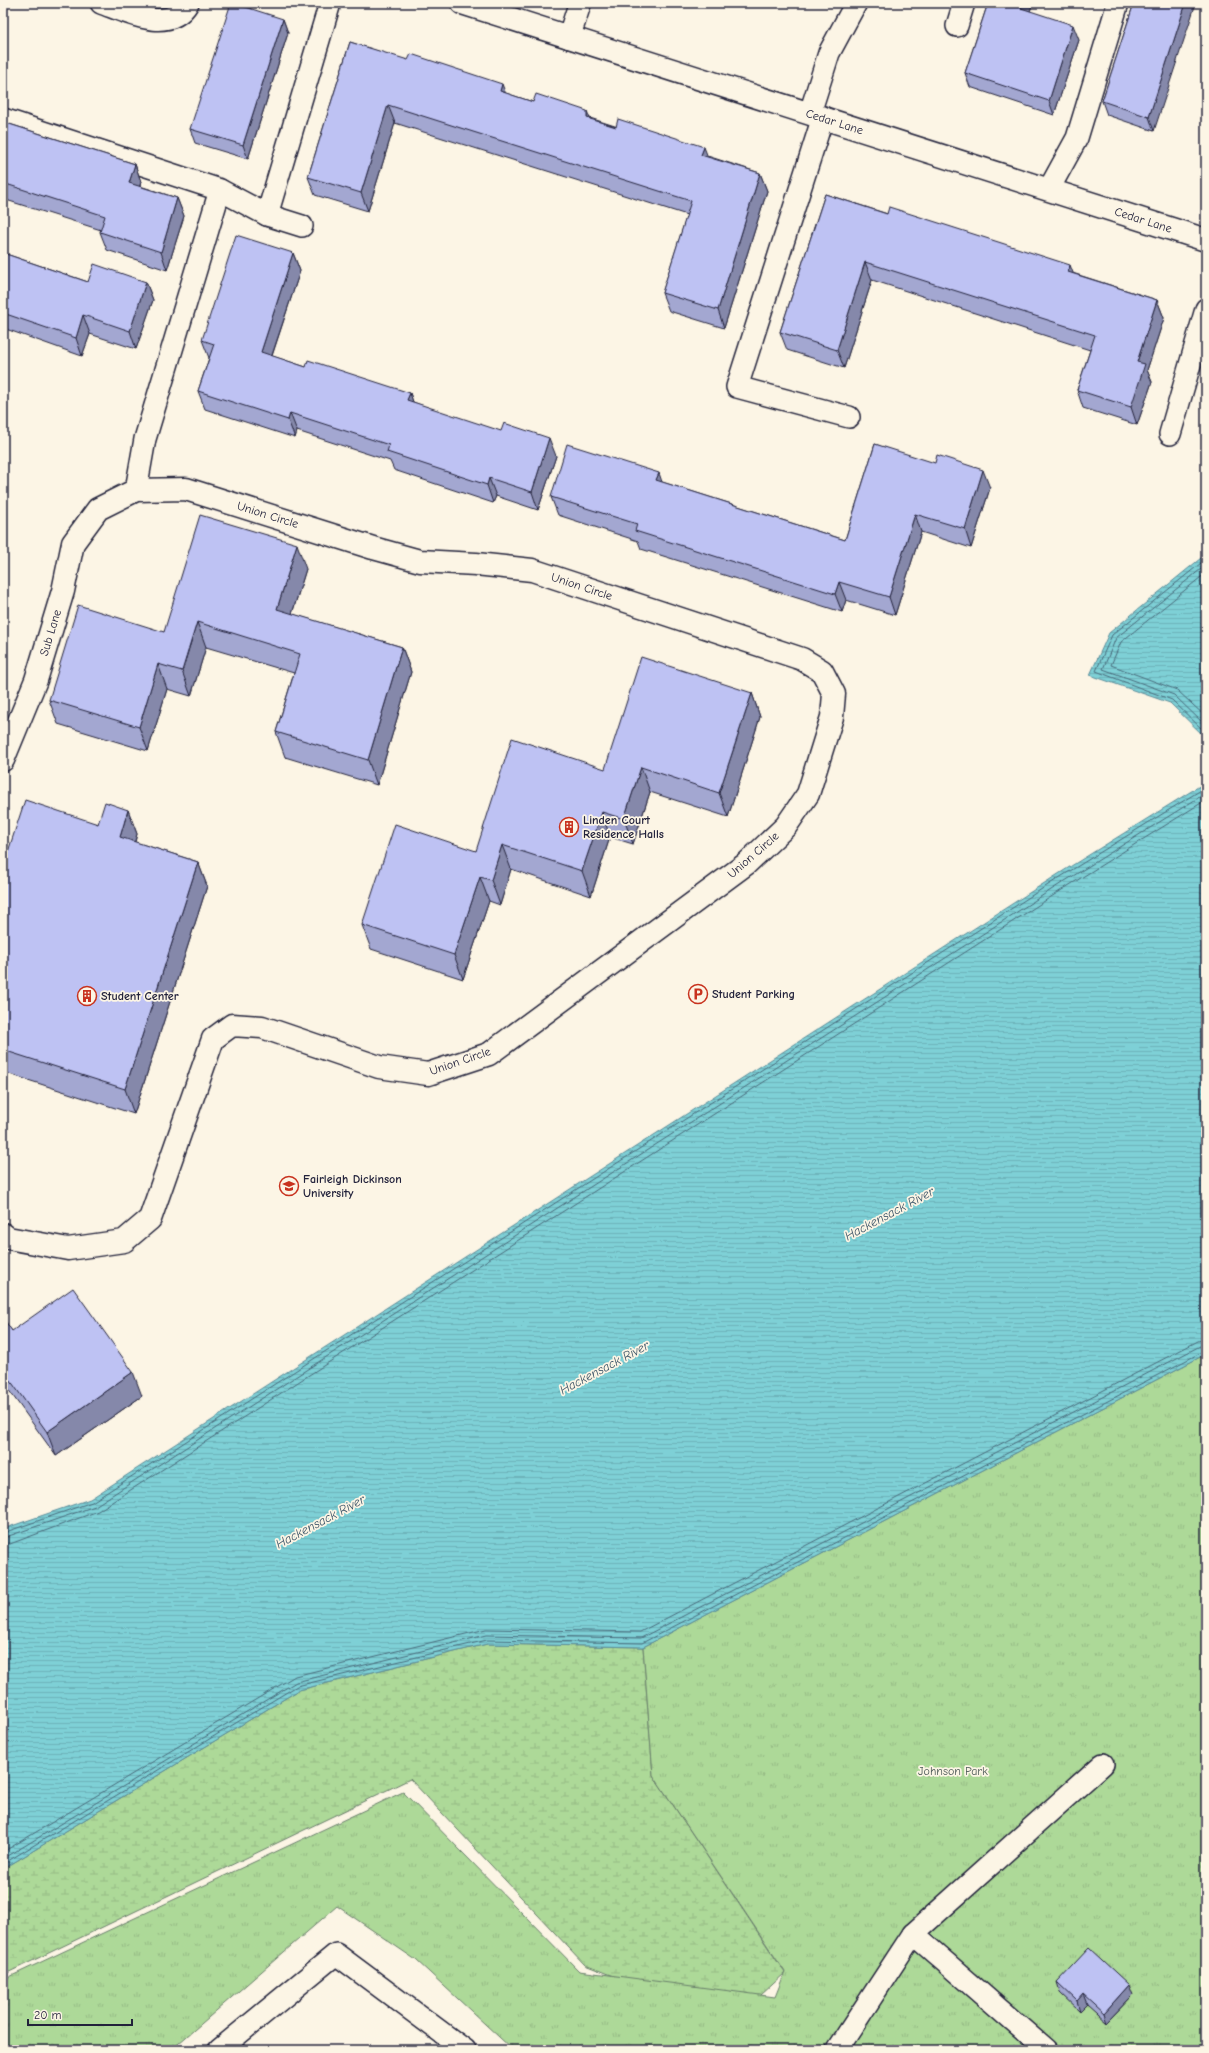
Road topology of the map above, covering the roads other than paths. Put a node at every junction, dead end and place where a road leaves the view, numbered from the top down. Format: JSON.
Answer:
{"nodes":[{"id":1,"x":101,"y":3,"type":"edge"},
{"id":2,"x":188,"y":3,"type":"edge"},
{"id":3,"x":330,"y":3,"type":"edge"},
{"id":4,"x":462,"y":3,"type":"edge"},
{"id":5,"x":580,"y":3,"type":"edge"},
{"id":6,"x":856,"y":3,"type":"edge"},
{"id":7,"x":964,"y":3,"type":"edge"},
{"id":8,"x":1118,"y":3,"type":"edge"},
{"id":9,"x":957,"y":26,"type":"dead end"},
{"id":10,"x":569,"y":37,"type":"junction"},
{"id":11,"x":816,"y":115,"type":"junction"},
{"id":12,"x":3,"y":119,"type":"edge"},
{"id":13,"x":1049,"y":189,"type":"junction"},
{"id":14,"x":220,"y":190,"type":"junction"},
{"id":15,"x":267,"y":214,"type":"junction"},
{"id":16,"x":302,"y":226,"type":"dead end"},
{"id":17,"x":1206,"y":240,"type":"edge"},
{"id":18,"x":1206,"y":309,"type":"edge"},
{"id":19,"x":849,"y":417,"type":"dead end"},
{"id":20,"x":1170,"y":434,"type":"dead end"},
{"id":21,"x":136,"y":490,"type":"junction"},
{"id":22,"x":98,"y":509,"type":"joint"},
{"id":23,"x":3,"y":760,"type":"edge"},
{"id":24,"x":3,"y":1234,"type":"edge"},
{"id":25,"x":1103,"y":1764,"type":"dead end"},
{"id":26,"x":913,"y":1934,"type":"junction"},
{"id":27,"x":219,"y":2050,"type":"edge"},
{"id":28,"x":466,"y":2050,"type":"edge"},
{"id":29,"x":837,"y":2050,"type":"edge"},
{"id":30,"x":1046,"y":2050,"type":"edge"}],
"edges":[{"from":1,"to":2,"type":"lane"},
{"from":3,"to":15,"type":"lane"},
{"from":4,"to":10,"type":"street","name":"Cedar Lane"},
{"from":5,"to":10,"type":"street"},
{"from":6,"to":11,"type":"lane"},
{"from":7,"to":9,"type":"lane"},
{"from":8,"to":13,"type":"lane"},
{"from":10,"to":11,"type":"street","name":"Cedar Lane"},
{"from":11,"to":13,"type":"street","name":"Cedar Lane"},
{"from":11,"to":19,"type":"lane"},
{"from":12,"to":14,"type":"lane"},
{"from":13,"to":17,"type":"street","name":"Cedar Lane"},
{"from":14,"to":15,"type":"lane"},
{"from":14,"to":21,"type":"lane"},
{"from":15,"to":16,"type":"lane"},
{"from":18,"to":20,"type":"lane"},
{"from":21,"to":22,"type":"street","name":"Union Circle"},
{"from":21,"to":24,"type":"street","name":"Union Circle"},
{"from":22,"to":23,"type":"street","name":"Sub Lane"},
{"from":25,"to":26,"type":"lane"},
{"from":26,"to":29,"type":"lane"},
{"from":26,"to":30,"type":"lane"},
{"from":27,"to":28,"type":"lane"}]}
